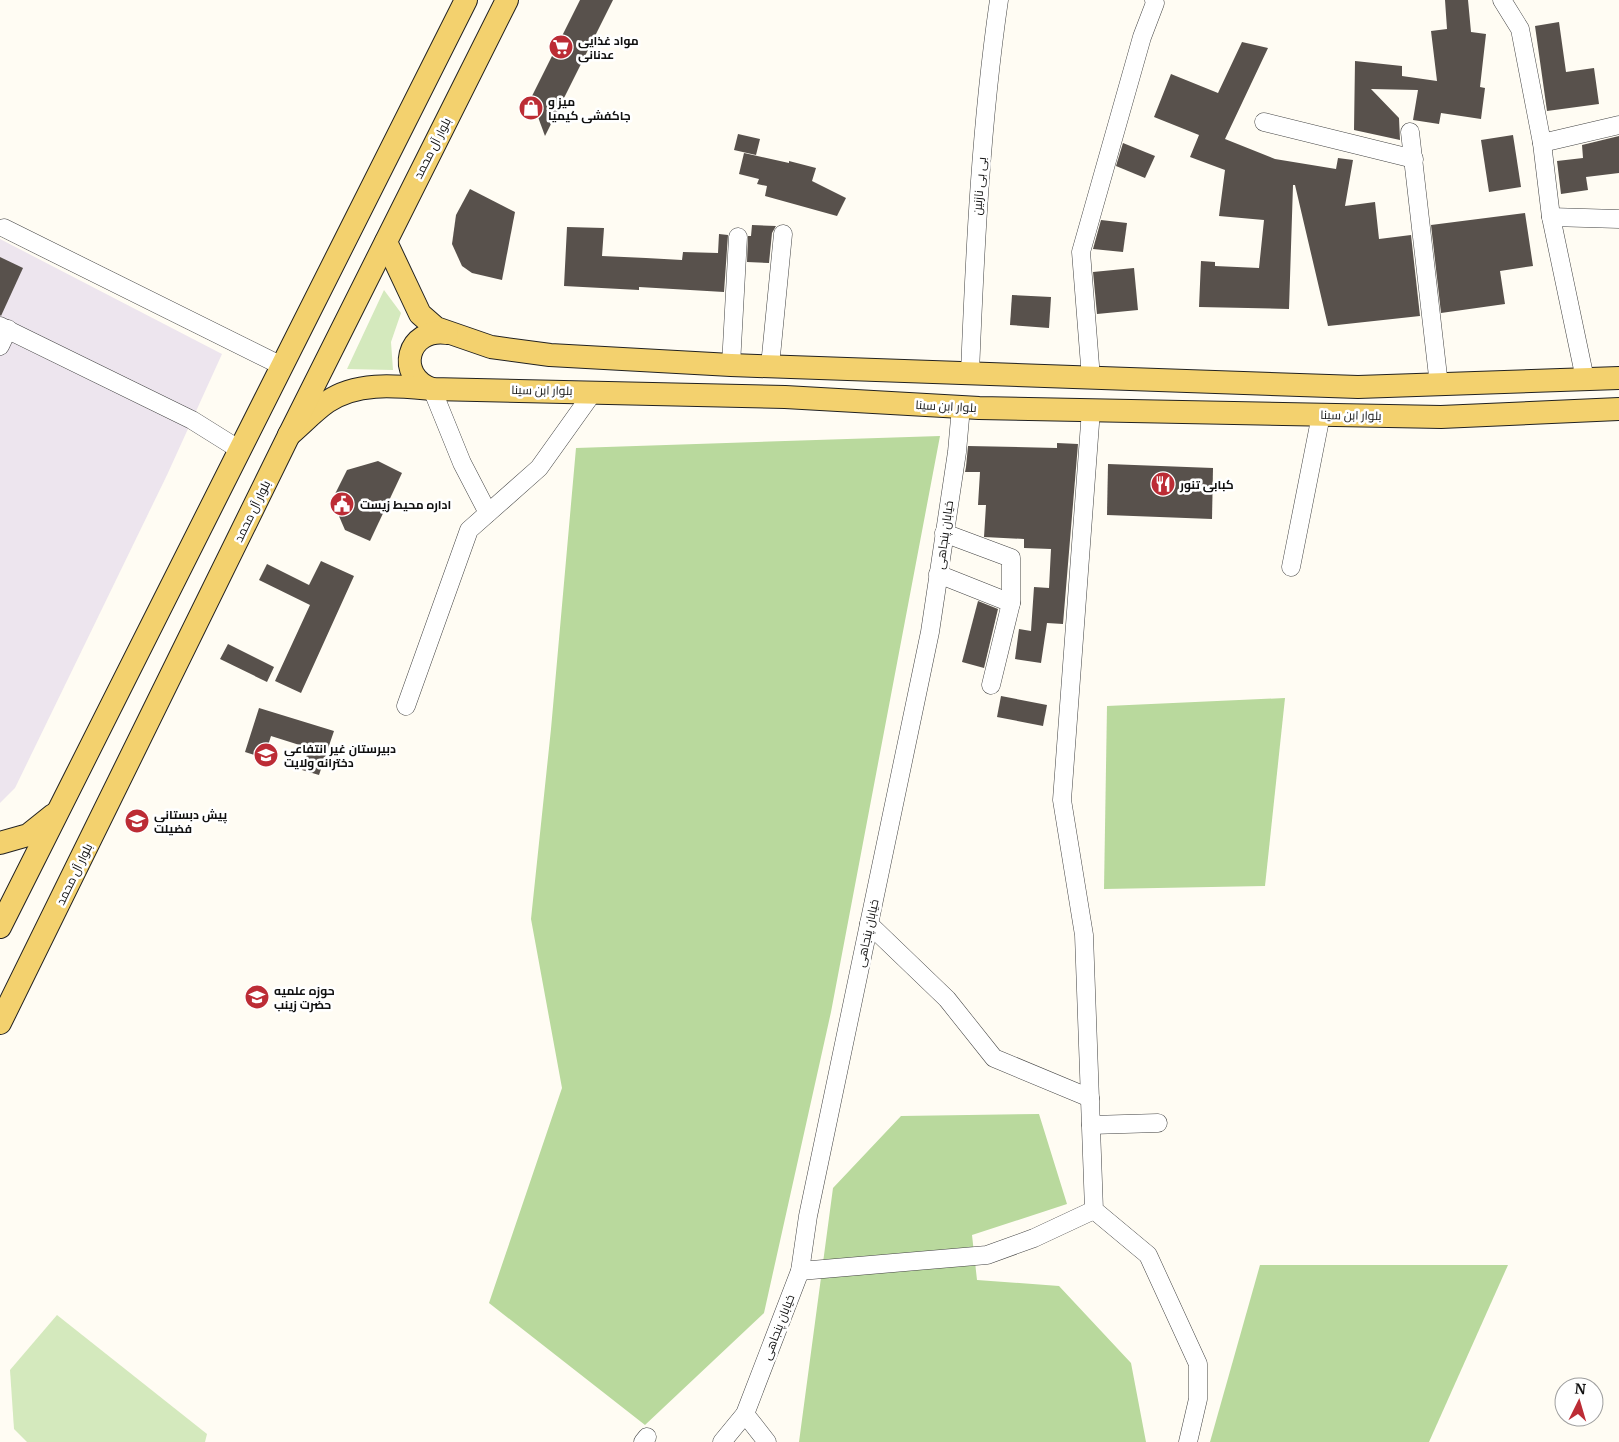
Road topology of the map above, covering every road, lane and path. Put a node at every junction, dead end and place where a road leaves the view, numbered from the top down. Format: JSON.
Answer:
{"nodes":[{"id":1,"x":466,"y":0,"type":"edge"},
{"id":2,"x":507,"y":0,"type":"edge"},
{"id":3,"x":999,"y":0,"type":"edge"},
{"id":4,"x":1502,"y":0,"type":"edge"},
{"id":5,"x":1157,"y":1,"type":"edge"},
{"id":6,"x":1264,"y":122,"type":"dead end"},
{"id":7,"x":1619,"y":125,"type":"edge"},
{"id":8,"x":1410,"y":132,"type":"dead end"},
{"id":9,"x":1542,"y":143,"type":"junction"},
{"id":10,"x":1414,"y":159,"type":"junction"},
{"id":11,"x":1551,"y":217,"type":"junction"},
{"id":12,"x":1619,"y":219,"type":"edge"},
{"id":13,"x":4,"y":228,"type":"dead end"},
{"id":14,"x":783,"y":234,"type":"dead end"},
{"id":15,"x":738,"y":237,"type":"dead end"},
{"id":16,"x":386,"y":242,"type":"junction"},
{"id":17,"x":4,"y":328,"type":"edge"},
{"id":18,"x":447,"y":333,"type":"junction"},
{"id":19,"x":0,"y":346,"type":"edge"},
{"id":20,"x":731,"y":365,"type":"junction"},
{"id":21,"x":282,"y":366,"type":"junction"},
{"id":22,"x":770,"y":366,"type":"junction"},
{"id":23,"x":970,"y":373,"type":"junction"},
{"id":24,"x":1091,"y":378,"type":"junction"},
{"id":25,"x":1619,"y":378,"type":"edge"},
{"id":26,"x":1585,"y":379,"type":"junction"},
{"id":27,"x":1439,"y":385,"type":"junction"},
{"id":28,"x":432,"y":389,"type":"junction"},
{"id":29,"x":594,"y":391,"type":"junction"},
{"id":30,"x":961,"y":406,"type":"junction"},
{"id":31,"x":1619,"y":409,"type":"edge"},
{"id":32,"x":1092,"y":410,"type":"junction"},
{"id":33,"x":1321,"y":414,"type":"junction"},
{"id":34,"x":289,"y":435,"type":"junction"},
{"id":35,"x":240,"y":450,"type":"junction"},
{"id":36,"x":488,"y":513,"type":"junction"},
{"id":37,"x":944,"y":533,"type":"junction"},
{"id":38,"x":1291,"y":567,"type":"dead end"},
{"id":39,"x":938,"y":574,"type":"junction"},
{"id":40,"x":1011,"y":603,"type":"junction"},
{"id":41,"x":992,"y":685,"type":"dead end"},
{"id":42,"x":406,"y":706,"type":"dead end"},
{"id":43,"x":59,"y":809,"type":"junction"},
{"id":44,"x":0,"y":843,"type":"edge"},
{"id":45,"x":869,"y":924,"type":"junction"},
{"id":46,"x":0,"y":927,"type":"edge"},
{"id":47,"x":0,"y":1023,"type":"edge"},
{"id":48,"x":1090,"y":1098,"type":"junction"},
{"id":49,"x":1158,"y":1122,"type":"dead end"},
{"id":50,"x":1091,"y":1125,"type":"junction"},
{"id":51,"x":1094,"y":1210,"type":"junction"},
{"id":52,"x":800,"y":1271,"type":"junction"},
{"id":53,"x":746,"y":1414,"type":"junction"},
{"id":54,"x":722,"y":1442,"type":"edge"},
{"id":55,"x":767,"y":1442,"type":"edge"},
{"id":56,"x":1188,"y":1442,"type":"edge"}],
"edges":[{"from":1,"to":21,"type":"main road"},
{"from":2,"to":16,"type":"main road","name":"بلوار آل محمد"},
{"from":3,"to":23,"type":"street","name":"بی بی نازنین"},
{"from":4,"to":9,"type":"street"},
{"from":5,"to":24,"type":"street"},
{"from":6,"to":10,"type":"street"},
{"from":7,"to":9,"type":"street"},
{"from":8,"to":10,"type":"street"},
{"from":9,"to":11,"type":"street"},
{"from":10,"to":27,"type":"street"},
{"from":11,"to":12,"type":"street"},
{"from":11,"to":26,"type":"street"},
{"from":13,"to":21,"type":"street"},
{"from":14,"to":22,"type":"street"},
{"from":15,"to":20,"type":"street"},
{"from":16,"to":18,"type":"main road"},
{"from":16,"to":34,"type":"main road","name":"بلوار آل محمد"},
{"from":17,"to":19,"type":"street"},
{"from":17,"to":35,"type":"street"},
{"from":18,"to":20,"type":"main road"},
{"from":18,"to":28,"type":"main road"},
{"from":20,"to":22,"type":"main road"},
{"from":21,"to":35,"type":"main road"},
{"from":22,"to":23,"type":"main road"},
{"from":23,"to":24,"type":"main road"},
{"from":24,"to":27,"type":"main road"},
{"from":25,"to":26,"type":"main road"},
{"from":26,"to":27,"type":"main road"},
{"from":28,"to":29,"type":"main road","name":"بلوار ابن سینا"},
{"from":28,"to":34,"type":"main road","name":"بلوار ابن سینا"},
{"from":28,"to":36,"type":"street"},
{"from":29,"to":30,"type":"main road","name":"بلوار ابن سینا"},
{"from":29,"to":36,"type":"street"},
{"from":30,"to":32,"type":"main road","name":"بلوار ابن سینا"},
{"from":30,"to":37,"type":"street","name":"خیابان پنجاهی"},
{"from":31,"to":33,"type":"main road","name":"بلوار ابن سینا"},
{"from":32,"to":33,"type":"main road","name":"بلوار ابن سینا"},
{"from":32,"to":48,"type":"street"},
{"from":33,"to":38,"type":"street"},
{"from":34,"to":47,"type":"main road","name":"بلوار آل محمد"},
{"from":35,"to":43,"type":"main road"},
{"from":36,"to":42,"type":"street"},
{"from":37,"to":39,"type":"street","name":"خیابان پنجاهی"},
{"from":37,"to":40,"type":"street"},
{"from":39,"to":40,"type":"street"},
{"from":39,"to":45,"type":"street","name":"خیابان پنجاهی"},
{"from":40,"to":41,"type":"street"},
{"from":43,"to":44,"type":"main road"},
{"from":43,"to":46,"type":"main road"},
{"from":45,"to":48,"type":"street"},
{"from":45,"to":52,"type":"street","name":"خیابان پنجاهی"},
{"from":48,"to":50,"type":"street"},
{"from":49,"to":50,"type":"street"},
{"from":50,"to":51,"type":"street"},
{"from":51,"to":52,"type":"street"},
{"from":51,"to":56,"type":"street"},
{"from":52,"to":53,"type":"street","name":"خیابان پنجاهی"},
{"from":53,"to":54,"type":"street","name":"خیابان پنجاهی"},
{"from":53,"to":55,"type":"street"}]}
